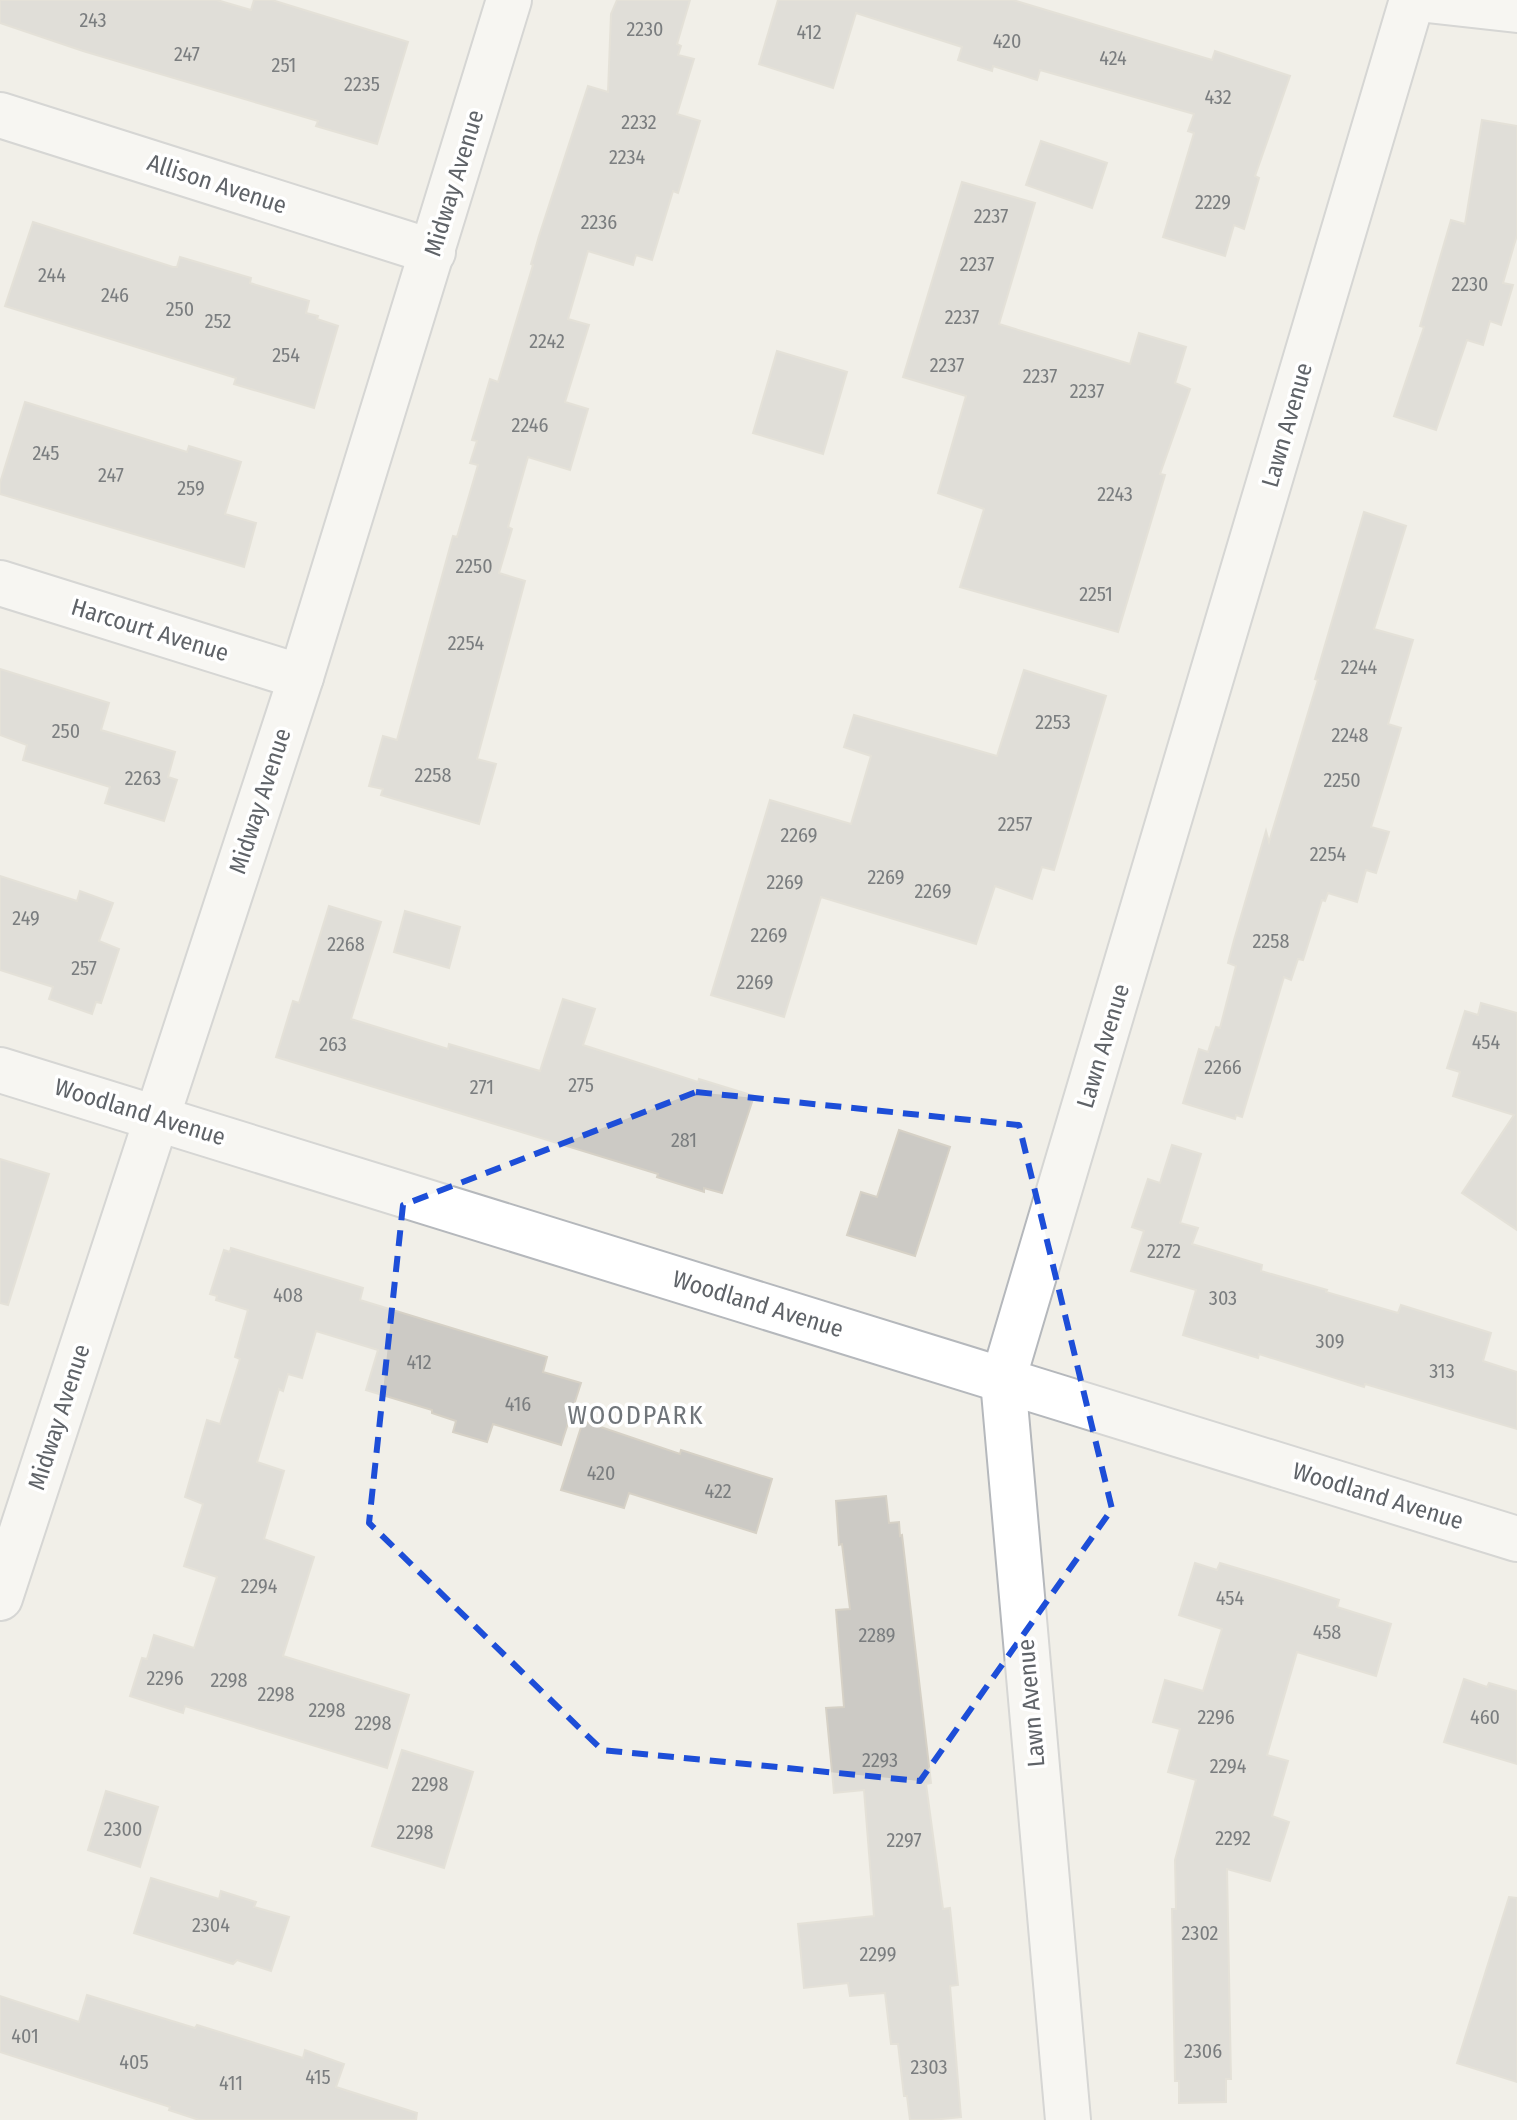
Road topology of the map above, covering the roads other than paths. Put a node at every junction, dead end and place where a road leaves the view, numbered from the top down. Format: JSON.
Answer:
{"nodes":[{"id":1,"x":509,"y":0,"type":"edge"},
{"id":2,"x":1412,"y":0,"type":"edge"},
{"id":3,"x":1427,"y":0,"type":"edge"},
{"id":4,"x":1517,"y":10,"type":"edge"},
{"id":5,"x":0,"y":115,"type":"edge"},
{"id":6,"x":433,"y":252,"type":"junction"},
{"id":7,"x":0,"y":583,"type":"edge"},
{"id":8,"x":301,"y":677,"type":"junction"},
{"id":9,"x":0,"y":1070,"type":"edge"},
{"id":10,"x":157,"y":1117,"type":"junction"},
{"id":11,"x":1003,"y":1380,"type":"junction"},
{"id":12,"x":1517,"y":1539,"type":"edge"},
{"id":13,"x":0,"y":1598,"type":"edge"},
{"id":14,"x":1068,"y":2120,"type":"edge"}],
"edges":[{"from":1,"to":6,"type":"street","name":"Midway Avenue"},
{"from":2,"to":11,"type":"street","name":"Lawn Avenue"},
{"from":3,"to":4,"type":"street"},
{"from":5,"to":6,"type":"street","name":"Allison Avenue"},
{"from":6,"to":8,"type":"street","name":"Midway Avenue"},
{"from":7,"to":8,"type":"street","name":"Harcourt Avenue"},
{"from":8,"to":10,"type":"street","name":"Midway Avenue"},
{"from":9,"to":10,"type":"street","name":"Woodland Avenue"},
{"from":10,"to":11,"type":"street","name":"Woodland Avenue"},
{"from":10,"to":13,"type":"street","name":"Midway Avenue"},
{"from":11,"to":12,"type":"street","name":"Woodland Avenue"},
{"from":11,"to":14,"type":"street","name":"Lawn Avenue"}]}
